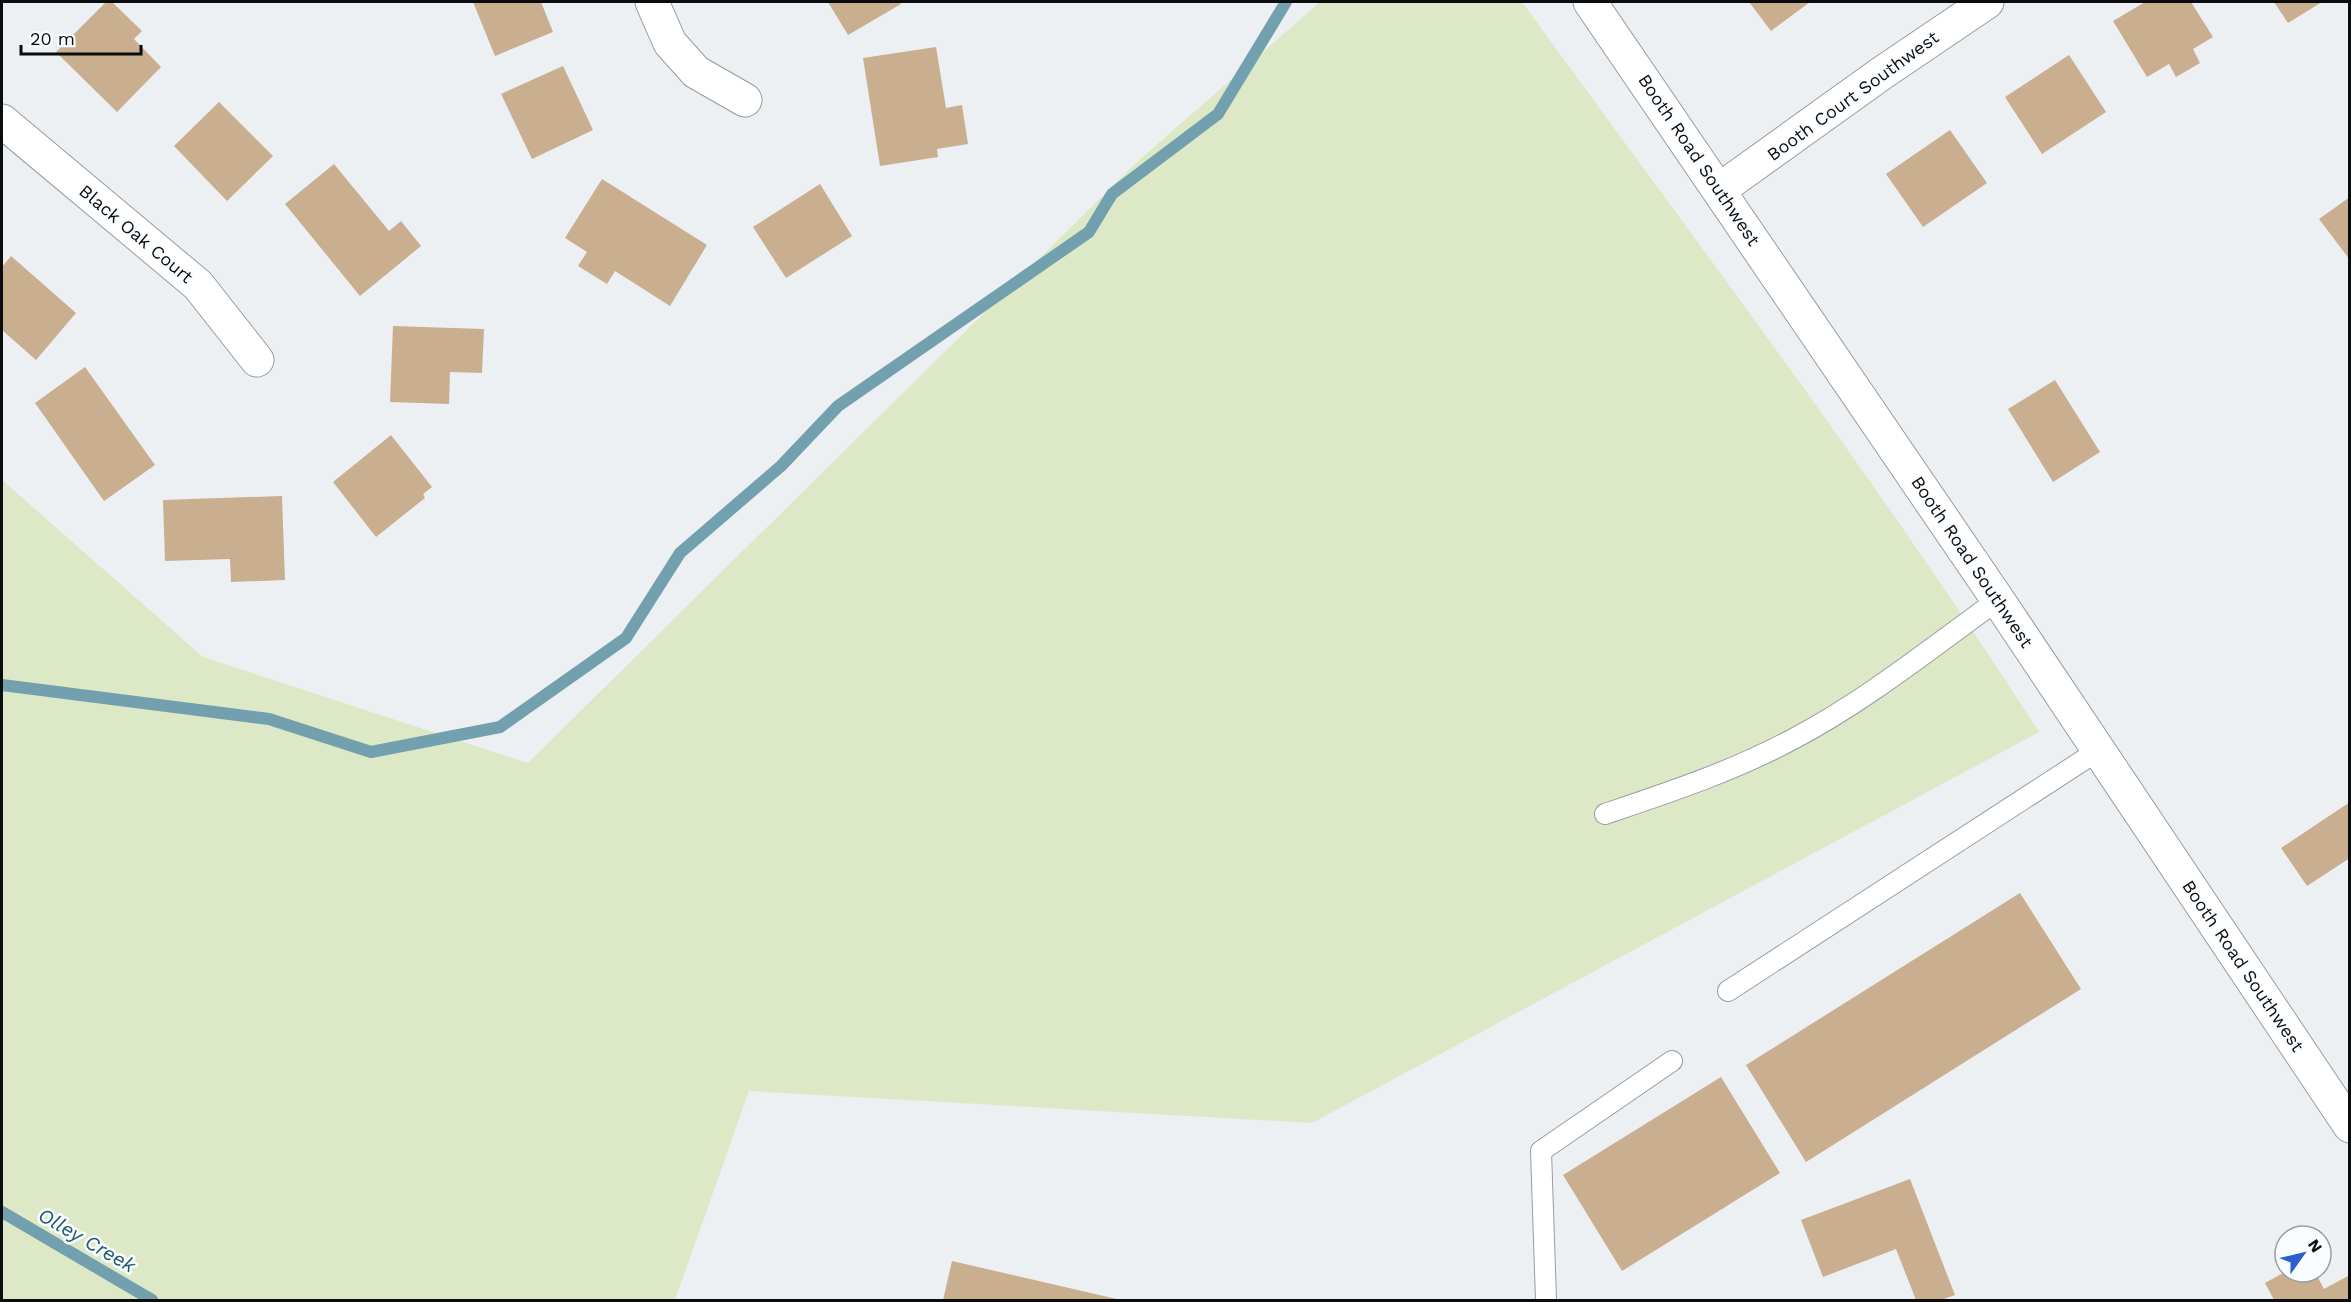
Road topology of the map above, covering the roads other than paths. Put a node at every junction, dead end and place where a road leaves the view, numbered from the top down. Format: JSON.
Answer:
{"nodes":[{"id":1,"x":652,"y":2,"type":"edge"},
{"id":2,"x":1590,"y":2,"type":"edge"},
{"id":3,"x":1987,"y":2,"type":"edge"},
{"id":4,"x":745,"y":100,"type":"dead end"},
{"id":5,"x":2,"y":121,"type":"edge"},
{"id":6,"x":1719,"y":190,"type":"junction"},
{"id":7,"x":257,"y":360,"type":"dead end"},
{"id":8,"x":1998,"y":600,"type":"junction"},
{"id":9,"x":2099,"y":750,"type":"junction"},
{"id":10,"x":1605,"y":814,"type":"dead end"},
{"id":11,"x":1728,"y":991,"type":"dead end"},
{"id":12,"x":1672,"y":1061,"type":"dead end"},
{"id":13,"x":2349,"y":1126,"type":"edge"},
{"id":14,"x":1546,"y":1300,"type":"edge"}],
"edges":[{"from":1,"to":4,"type":"street"},
{"from":2,"to":6,"type":"street","name":"Booth Road Southwest"},
{"from":3,"to":6,"type":"street","name":"Booth Court Southwest"},
{"from":5,"to":7,"type":"street","name":"Black Oak Court"},
{"from":6,"to":8,"type":"street","name":"Booth Road Southwest"},
{"from":8,"to":9,"type":"street","name":"Booth Road Southwest"},
{"from":8,"to":10,"type":"lane"},
{"from":9,"to":11,"type":"lane"},
{"from":9,"to":13,"type":"street","name":"Booth Road Southwest"},
{"from":12,"to":14,"type":"lane"}]}
